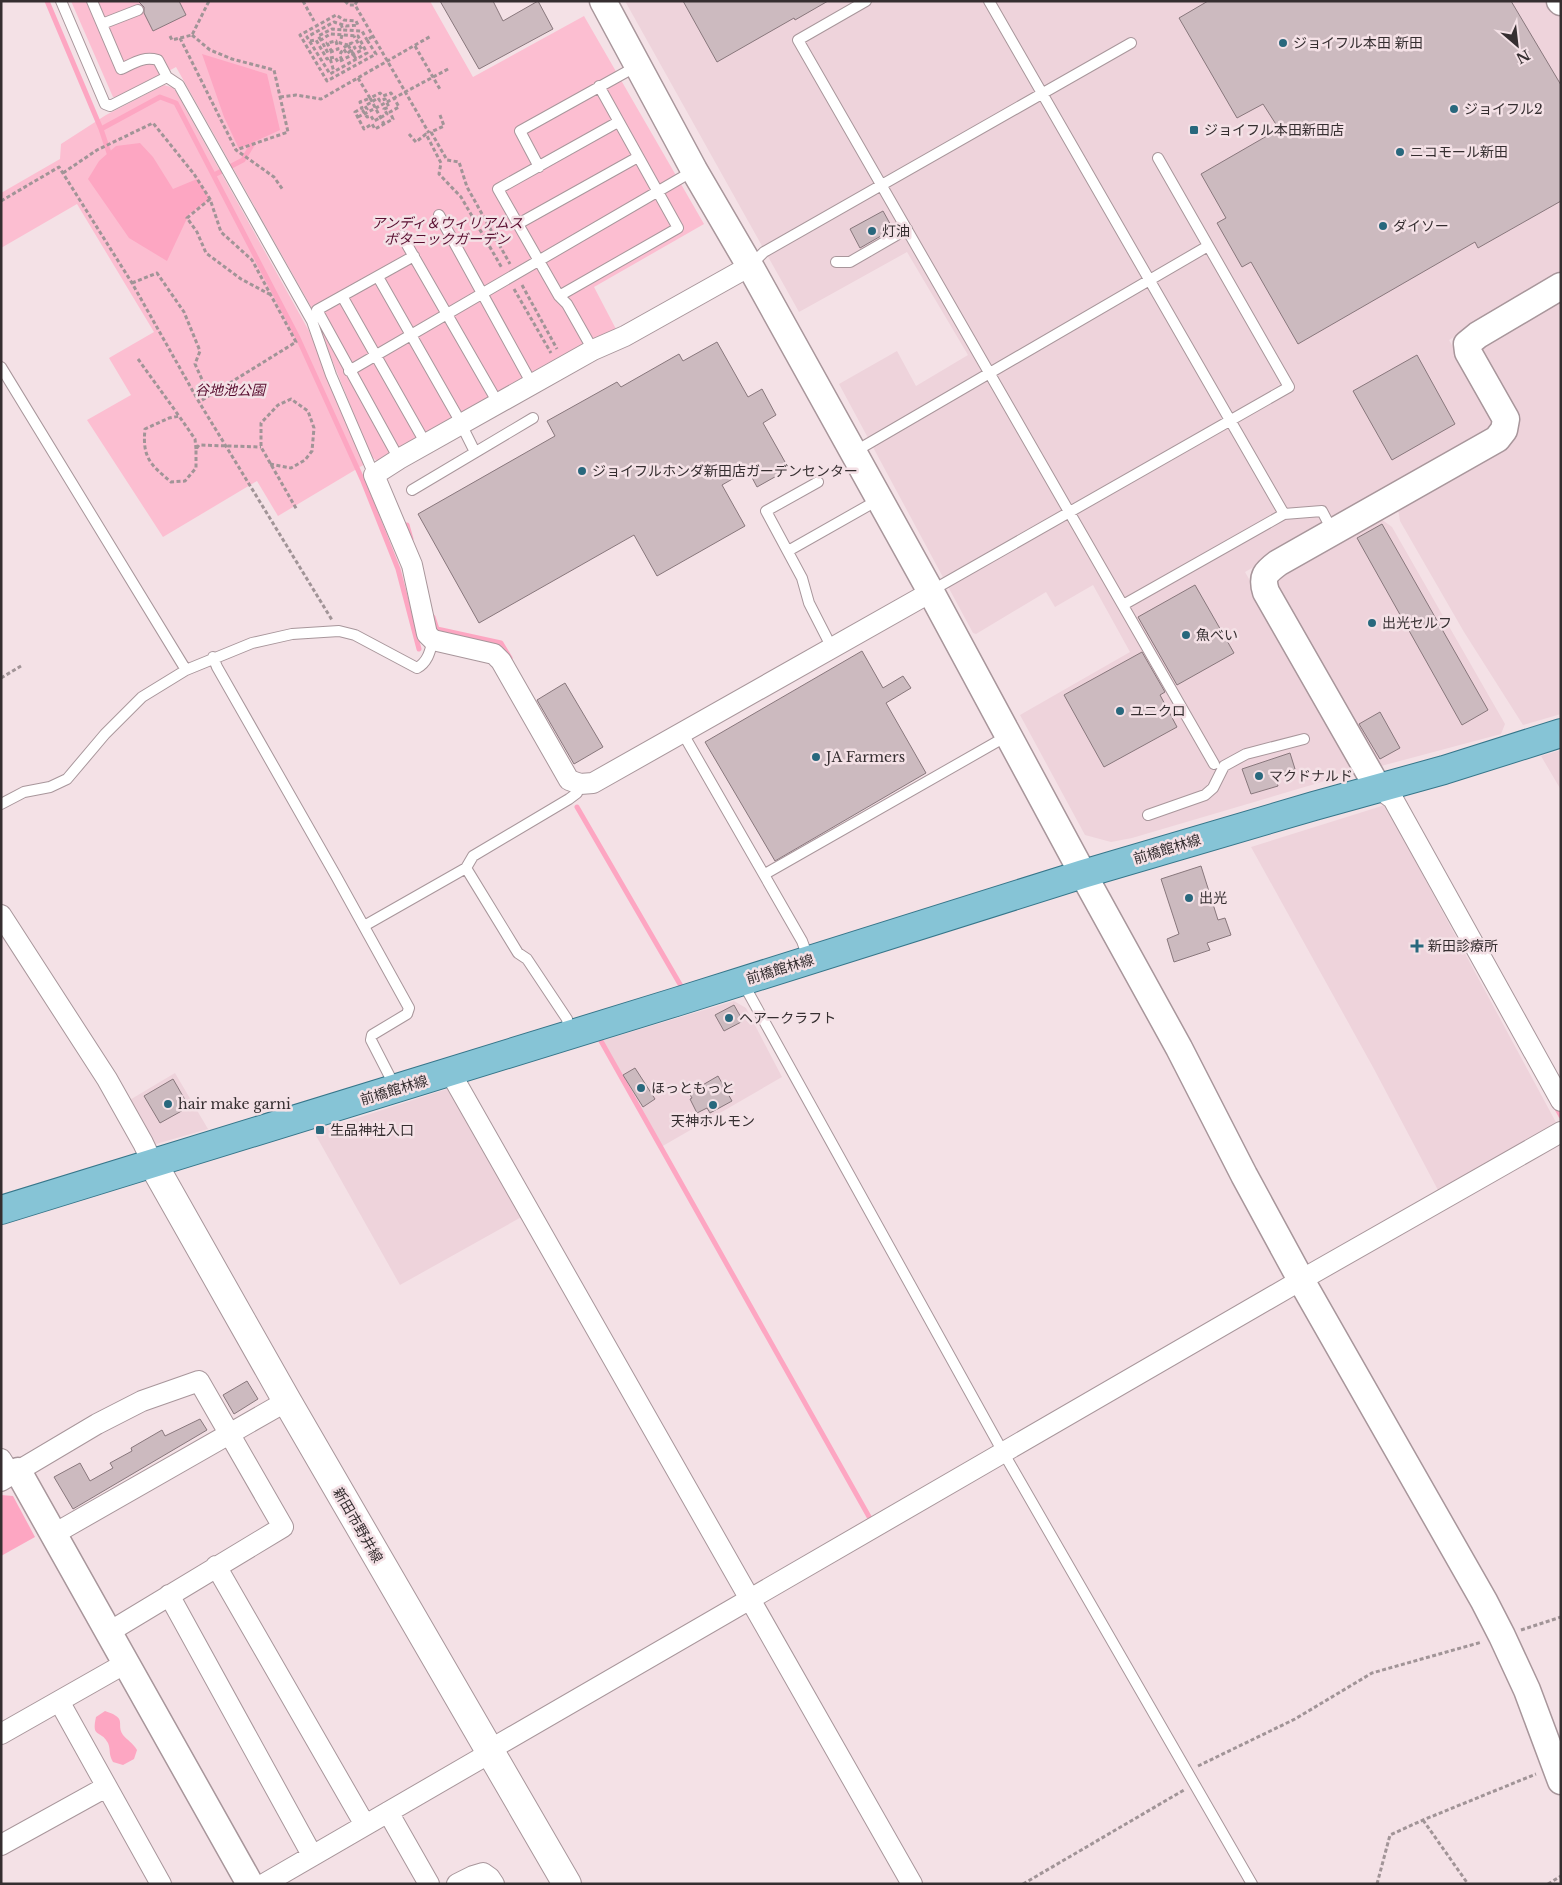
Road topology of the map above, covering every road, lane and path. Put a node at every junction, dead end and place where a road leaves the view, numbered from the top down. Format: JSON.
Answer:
{"nodes":[{"id":1,"x":61,"y":1,"type":"edge"},
{"id":2,"x":92,"y":1,"type":"edge"},
{"id":3,"x":209,"y":1,"type":"edge"},
{"id":4,"x":303,"y":1,"type":"edge"},
{"id":5,"x":345,"y":1,"type":"edge"},
{"id":6,"x":603,"y":1,"type":"edge"},
{"id":7,"x":866,"y":1,"type":"edge"},
{"id":8,"x":989,"y":1,"type":"edge"},
{"id":9,"x":356,"y":3,"type":"edge"},
{"id":10,"x":138,"y":10,"type":"dead end"},
{"id":11,"x":314,"y":21,"type":"dead end"},
{"id":12,"x":102,"y":24,"type":"junction"},
{"id":13,"x":341,"y":24,"type":"junction"},
{"id":14,"x":343,"y":30,"type":"junction"},
{"id":15,"x":192,"y":35,"type":"junction"},
{"id":16,"x":342,"y":35,"type":"junction"},
{"id":17,"x":170,"y":36,"type":"dead end"},
{"id":18,"x":354,"y":36,"type":"junction"},
{"id":19,"x":373,"y":36,"type":"junction"},
{"id":20,"x":431,"y":36,"type":"dead end"},
{"id":21,"x":180,"y":38,"type":"junction"},
{"id":22,"x":321,"y":40,"type":"junction"},
{"id":23,"x":367,"y":40,"type":"junction"},
{"id":24,"x":310,"y":41,"type":"junction"},
{"id":25,"x":1131,"y":43,"type":"dead end"},
{"id":26,"x":415,"y":46,"type":"junction"},
{"id":27,"x":343,"y":48,"type":"junction"},
{"id":28,"x":351,"y":50,"type":"junction"},
{"id":29,"x":332,"y":52,"type":"dead end"},
{"id":30,"x":353,"y":54,"type":"junction"},
{"id":31,"x":330,"y":58,"type":"junction"},
{"id":32,"x":356,"y":59,"type":"junction"},
{"id":33,"x":342,"y":60,"type":"junction"},
{"id":34,"x":387,"y":62,"type":"junction"},
{"id":35,"x":637,"y":66,"type":"junction"},
{"id":36,"x":450,"y":68,"type":"dead end"},
{"id":37,"x":334,"y":72,"type":"junction"},
{"id":38,"x":167,"y":77,"type":"junction"},
{"id":39,"x":358,"y":78,"type":"junction"},
{"id":40,"x":599,"y":86,"type":"junction"},
{"id":41,"x":441,"y":91,"type":"dead end"},
{"id":42,"x":1042,"y":94,"type":"junction"},
{"id":43,"x":280,"y":97,"type":"junction"},
{"id":44,"x":394,"y":98,"type":"junction"},
{"id":45,"x":371,"y":100,"type":"junction"},
{"id":46,"x":386,"y":102,"type":"junction"},
{"id":47,"x":376,"y":108,"type":"junction"},
{"id":48,"x":364,"y":114,"type":"junction"},
{"id":49,"x":440,"y":114,"type":"dead end"},
{"id":50,"x":358,"y":118,"type":"junction"},
{"id":51,"x":381,"y":118,"type":"junction"},
{"id":52,"x":618,"y":122,"type":"junction"},
{"id":53,"x":384,"y":124,"type":"junction"},
{"id":54,"x":429,"y":133,"type":"junction"},
{"id":55,"x":409,"y":134,"type":"dead end"},
{"id":56,"x":236,"y":150,"type":"junction"},
{"id":57,"x":638,"y":157,"type":"junction"},
{"id":58,"x":1158,"y":158,"type":"dead end"},
{"id":59,"x":539,"y":167,"type":"junction"},
{"id":60,"x":694,"y":170,"type":"junction"},
{"id":61,"x":63,"y":173,"type":"junction"},
{"id":62,"x":881,"y":185,"type":"junction"},
{"id":63,"x":283,"y":190,"type":"dead end"},
{"id":64,"x":657,"y":192,"type":"junction"},
{"id":65,"x":210,"y":199,"type":"junction"},
{"id":66,"x":1,"y":201,"type":"edge"},
{"id":67,"x":439,"y":215,"type":"dead end"},
{"id":68,"x":518,"y":224,"type":"junction"},
{"id":69,"x":907,"y":229,"type":"junction"},
{"id":70,"x":402,"y":236,"type":"dead end"},
{"id":71,"x":1208,"y":246,"type":"junction"},
{"id":72,"x":414,"y":256,"type":"junction"},
{"id":73,"x":539,"y":261,"type":"junction"},
{"id":74,"x":836,"y":262,"type":"dead end"},
{"id":75,"x":750,"y":266,"type":"junction"},
{"id":76,"x":512,"y":276,"type":"junction"},
{"id":77,"x":378,"y":277,"type":"junction"},
{"id":78,"x":1149,"y":280,"type":"junction"},
{"id":79,"x":132,"y":283,"type":"junction"},
{"id":80,"x":1561,"y":286,"type":"edge"},
{"id":81,"x":482,"y":294,"type":"junction"},
{"id":82,"x":272,"y":296,"type":"junction"},
{"id":83,"x":342,"y":296,"type":"junction"},
{"id":84,"x":558,"y":296,"type":"junction"},
{"id":85,"x":447,"y":314,"type":"junction"},
{"id":86,"x":411,"y":335,"type":"junction"},
{"id":87,"x":593,"y":350,"type":"junction"},
{"id":88,"x":376,"y":355,"type":"junction"},
{"id":89,"x":138,"y":359,"type":"dead end"},
{"id":90,"x":1,"y":367,"type":"edge"},
{"id":91,"x":563,"y":367,"type":"junction"},
{"id":92,"x":349,"y":370,"type":"junction"},
{"id":93,"x":990,"y":373,"type":"junction"},
{"id":94,"x":532,"y":384,"type":"junction"},
{"id":95,"x":210,"y":395,"type":"junction"},
{"id":96,"x":199,"y":402,"type":"junction"},
{"id":97,"x":498,"y":404,"type":"junction"},
{"id":98,"x":179,"y":416,"type":"junction"},
{"id":99,"x":532,"y":418,"type":"dead end"},
{"id":100,"x":1230,"y":421,"type":"junction"},
{"id":101,"x":461,"y":425,"type":"junction"},
{"id":102,"x":225,"y":444,"type":"junction"},
{"id":103,"x":426,"y":444,"type":"junction"},
{"id":104,"x":261,"y":447,"type":"junction"},
{"id":105,"x":196,"y":448,"type":"junction"},
{"id":106,"x":475,"y":452,"type":"junction"},
{"id":107,"x":854,"y":453,"type":"junction"},
{"id":108,"x":399,"y":459,"type":"junction"},
{"id":109,"x":270,"y":464,"type":"junction"},
{"id":110,"x":374,"y":475,"type":"junction"},
{"id":111,"x":818,"y":482,"type":"dead end"},
{"id":112,"x":412,"y":490,"type":"dead end"},
{"id":113,"x":880,"y":499,"type":"junction"},
{"id":114,"x":297,"y":510,"type":"dead end"},
{"id":115,"x":1070,"y":512,"type":"junction"},
{"id":116,"x":1284,"y":514,"type":"junction"},
{"id":117,"x":1334,"y":532,"type":"junction"},
{"id":118,"x":788,"y":551,"type":"junction"},
{"id":119,"x":931,"y":592,"type":"junction"},
{"id":120,"x":1123,"y":605,"type":"junction"},
{"id":121,"x":339,"y":631,"type":"junction"},
{"id":122,"x":433,"y":640,"type":"junction"},
{"id":123,"x":832,"y":648,"type":"junction"},
{"id":124,"x":213,"y":658,"type":"junction"},
{"id":125,"x":21,"y":666,"type":"dead end"},
{"id":126,"x":186,"y":670,"type":"junction"},
{"id":127,"x":1,"y":678,"type":"edge"},
{"id":128,"x":682,"y":732,"type":"junction"},
{"id":129,"x":1561,"y":733,"type":"edge"},
{"id":130,"x":1008,"y":736,"type":"junction"},
{"id":131,"x":1304,"y":739,"type":"dead end"},
{"id":132,"x":1214,"y":764,"type":"dead end"},
{"id":133,"x":580,"y":784,"type":"junction"},
{"id":134,"x":1378,"y":788,"type":"junction"},
{"id":135,"x":1,"y":804,"type":"edge"},
{"id":136,"x":1148,"y":815,"type":"dead end"},
{"id":137,"x":466,"y":868,"type":"junction"},
{"id":138,"x":764,"y":874,"type":"junction"},
{"id":139,"x":1083,"y":874,"type":"junction"},
{"id":140,"x":1,"y":915,"type":"edge"},
{"id":141,"x":364,"y":926,"type":"junction"},
{"id":142,"x":808,"y":960,"type":"junction"},
{"id":143,"x":742,"y":981,"type":"junction"},
{"id":144,"x":569,"y":1035,"type":"junction"},
{"id":145,"x":450,"y":1072,"type":"junction"},
{"id":146,"x":392,"y":1090,"type":"junction"},
{"id":147,"x":1561,"y":1101,"type":"edge"},
{"id":148,"x":1561,"y":1132,"type":"edge"},
{"id":149,"x":153,"y":1164,"type":"junction"},
{"id":150,"x":1,"y":1210,"type":"edge"},
{"id":151,"x":1301,"y":1280,"type":"junction"},
{"id":152,"x":287,"y":1401,"type":"junction"},
{"id":153,"x":229,"y":1434,"type":"junction"},
{"id":154,"x":1003,"y":1452,"type":"junction"},
{"id":155,"x":8,"y":1472,"type":"edge"},
{"id":156,"x":54,"y":1534,"type":"junction"},
{"id":157,"x":216,"y":1566,"type":"junction"},
{"id":158,"x":168,"y":1595,"type":"junction"},
{"id":159,"x":751,"y":1599,"type":"junction"},
{"id":160,"x":1561,"y":1617,"type":"edge"},
{"id":161,"x":109,"y":1632,"type":"junction"},
{"id":162,"x":1502,"y":1636,"type":"junction"},
{"id":163,"x":126,"y":1663,"type":"junction"},
{"id":164,"x":58,"y":1701,"type":"junction"},
{"id":165,"x":1,"y":1734,"type":"edge"},
{"id":166,"x":490,"y":1753,"type":"junction"},
{"id":167,"x":1188,"y":1771,"type":"junction"},
{"id":168,"x":1558,"y":1774,"type":"edge"},
{"id":169,"x":1195,"y":1784,"type":"junction"},
{"id":170,"x":106,"y":1787,"type":"junction"},
{"id":171,"x":388,"y":1812,"type":"junction"},
{"id":172,"x":1423,"y":1820,"type":"junction"},
{"id":173,"x":365,"y":1825,"type":"junction"},
{"id":174,"x":1,"y":1845,"type":"edge"},
{"id":175,"x":312,"y":1855,"type":"junction"},
{"id":176,"x":1561,"y":1876,"type":"edge"},
{"id":177,"x":158,"y":1883,"type":"edge"},
{"id":178,"x":250,"y":1884,"type":"edge"},
{"id":179,"x":264,"y":1884,"type":"edge"},
{"id":180,"x":429,"y":1884,"type":"edge"},
{"id":181,"x":458,"y":1884,"type":"edge"},
{"id":182,"x":494,"y":1884,"type":"edge"},
{"id":183,"x":566,"y":1884,"type":"edge"},
{"id":184,"x":912,"y":1884,"type":"edge"},
{"id":185,"x":1023,"y":1884,"type":"edge"},
{"id":186,"x":1252,"y":1884,"type":"edge"},
{"id":187,"x":1377,"y":1884,"type":"edge"},
{"id":188,"x":1468,"y":1884,"type":"edge"},
{"id":189,"x":1548,"y":1884,"type":"edge"}],
"edges":[{"from":1,"to":38,"type":"lane"},
{"from":2,"to":12,"type":"lane"},
{"from":3,"to":15,"type":"path"},
{"from":4,"to":11,"type":"path"},
{"from":5,"to":9,"type":"path"},
{"from":6,"to":35,"type":"street"},
{"from":7,"to":62,"type":"lane"},
{"from":8,"to":42,"type":"lane"},
{"from":9,"to":19,"type":"path"},
{"from":10,"to":12,"type":"lane"},
{"from":12,"to":38,"type":"lane"},
{"from":13,"to":14,"type":"path"},
{"from":13,"to":23,"type":"path"},
{"from":13,"to":24,"type":"path"},
{"from":14,"to":22,"type":"path"},
{"from":14,"to":23,"type":"path"},
{"from":15,"to":21,"type":"path"},
{"from":15,"to":43,"type":"path"},
{"from":16,"to":18,"type":"path"},
{"from":16,"to":22,"type":"path"},
{"from":16,"to":27,"type":"path"},
{"from":17,"to":21,"type":"path"},
{"from":18,"to":30,"type":"path"},
{"from":18,"to":32,"type":"path"},
{"from":19,"to":23,"type":"path"},
{"from":19,"to":34,"type":"path"},
{"from":20,"to":26,"type":"path"},
{"from":21,"to":56,"type":"path"},
{"from":22,"to":27,"type":"path"},
{"from":24,"to":31,"type":"path"},
{"from":24,"to":37,"type":"path"},
{"from":25,"to":42,"type":"lane"},
{"from":26,"to":34,"type":"path"},
{"from":26,"to":41,"type":"path"},
{"from":27,"to":28,"type":"path"},
{"from":27,"to":28,"type":"path"},
{"from":27,"to":29,"type":"path"},
{"from":27,"to":33,"type":"path"},
{"from":28,"to":30,"type":"path"},
{"from":30,"to":32,"type":"path"},
{"from":30,"to":33,"type":"path"},
{"from":31,"to":33,"type":"path"},
{"from":31,"to":37,"type":"path"},
{"from":32,"to":37,"type":"path"},
{"from":34,"to":39,"type":"path"},
{"from":34,"to":54,"type":"path"},
{"from":35,"to":40,"type":"lane"},
{"from":35,"to":60,"type":"street"},
{"from":36,"to":44,"type":"path"},
{"from":38,"to":110,"type":"lane"},
{"from":39,"to":43,"type":"path"},
{"from":39,"to":45,"type":"path"},
{"from":40,"to":52,"type":"lane"},
{"from":40,"to":59,"type":"lane"},
{"from":42,"to":62,"type":"lane"},
{"from":42,"to":78,"type":"lane"},
{"from":43,"to":56,"type":"path"},
{"from":44,"to":45,"type":"path"},
{"from":44,"to":46,"type":"path"},
{"from":44,"to":53,"type":"path"},
{"from":45,"to":46,"type":"path"},
{"from":45,"to":47,"type":"path"},
{"from":45,"to":48,"type":"path"},
{"from":45,"to":50,"type":"path"},
{"from":46,"to":47,"type":"path"},
{"from":46,"to":51,"type":"path"},
{"from":47,"to":48,"type":"path"},
{"from":47,"to":51,"type":"path"},
{"from":48,"to":50,"type":"path"},
{"from":48,"to":51,"type":"path"},
{"from":49,"to":54,"type":"path"},
{"from":50,"to":53,"type":"path"},
{"from":51,"to":53,"type":"path"},
{"from":52,"to":57,"type":"lane"},
{"from":52,"to":59,"type":"lane"},
{"from":54,"to":55,"type":"path"},
{"from":54,"to":76,"type":"path"},
{"from":54,"to":76,"type":"path"},
{"from":56,"to":63,"type":"path"},
{"from":57,"to":64,"type":"lane"},
{"from":57,"to":68,"type":"lane"},
{"from":58,"to":71,"type":"lane"},
{"from":59,"to":68,"type":"lane"},
{"from":60,"to":64,"type":"lane"},
{"from":60,"to":75,"type":"street"},
{"from":61,"to":65,"type":"path"},
{"from":61,"to":66,"type":"path"},
{"from":61,"to":79,"type":"path"},
{"from":62,"to":69,"type":"lane"},
{"from":62,"to":75,"type":"lane"},
{"from":64,"to":73,"type":"lane"},
{"from":64,"to":84,"type":"lane"},
{"from":65,"to":82,"type":"path"},
{"from":65,"to":82,"type":"path"},
{"from":67,"to":81,"type":"lane"},
{"from":68,"to":73,"type":"lane"},
{"from":69,"to":74,"type":"lane"},
{"from":69,"to":93,"type":"lane"},
{"from":70,"to":72,"type":"lane"},
{"from":71,"to":78,"type":"lane"},
{"from":71,"to":100,"type":"lane"},
{"from":72,"to":77,"type":"lane"},
{"from":72,"to":85,"type":"lane"},
{"from":73,"to":76,"type":"lane"},
{"from":73,"to":84,"type":"lane"},
{"from":75,"to":87,"type":"street"},
{"from":75,"to":107,"type":"street"},
{"from":76,"to":81,"type":"lane"},
{"from":76,"to":91,"type":"path"},
{"from":76,"to":91,"type":"path"},
{"from":77,"to":83,"type":"lane"},
{"from":77,"to":86,"type":"lane"},
{"from":78,"to":93,"type":"lane"},
{"from":78,"to":100,"type":"lane"},
{"from":79,"to":95,"type":"path"},
{"from":79,"to":96,"type":"path"},
{"from":80,"to":117,"type":"street"},
{"from":81,"to":85,"type":"lane"},
{"from":81,"to":94,"type":"lane"},
{"from":82,"to":95,"type":"path"},
{"from":83,"to":88,"type":"lane"},
{"from":83,"to":92,"type":"lane"},
{"from":84,"to":87,"type":"lane"},
{"from":85,"to":86,"type":"lane"},
{"from":85,"to":97,"type":"lane"},
{"from":86,"to":88,"type":"lane"},
{"from":86,"to":101,"type":"lane"},
{"from":87,"to":91,"type":"street"},
{"from":88,"to":92,"type":"lane"},
{"from":88,"to":103,"type":"lane"},
{"from":89,"to":98,"type":"path"},
{"from":90,"to":126,"type":"lane"},
{"from":91,"to":94,"type":"street"},
{"from":92,"to":108,"type":"lane"},
{"from":93,"to":107,"type":"lane"},
{"from":93,"to":115,"type":"lane"},
{"from":94,"to":97,"type":"street"},
{"from":95,"to":96,"type":"path"},
{"from":96,"to":102,"type":"path"},
{"from":97,"to":101,"type":"street"},
{"from":98,"to":105,"type":"path"},
{"from":98,"to":105,"type":"path"},
{"from":99,"to":106,"type":"lane"},
{"from":100,"to":115,"type":"lane"},
{"from":100,"to":116,"type":"lane"},
{"from":101,"to":103,"type":"street"},
{"from":101,"to":106,"type":"lane"},
{"from":102,"to":104,"type":"path"},
{"from":102,"to":105,"type":"path"},
{"from":102,"to":121,"type":"path"},
{"from":103,"to":108,"type":"street"},
{"from":104,"to":109,"type":"path"},
{"from":104,"to":109,"type":"path"},
{"from":106,"to":112,"type":"lane"},
{"from":107,"to":113,"type":"street"},
{"from":108,"to":110,"type":"street"},
{"from":109,"to":114,"type":"path"},
{"from":110,"to":122,"type":"street"},
{"from":111,"to":118,"type":"lane"},
{"from":113,"to":118,"type":"lane"},
{"from":113,"to":119,"type":"street"},
{"from":115,"to":119,"type":"lane"},
{"from":115,"to":120,"type":"lane"},
{"from":116,"to":117,"type":"lane"},
{"from":116,"to":120,"type":"lane"},
{"from":117,"to":134,"type":"street"},
{"from":118,"to":123,"type":"lane"},
{"from":119,"to":123,"type":"street"},
{"from":119,"to":130,"type":"street"},
{"from":120,"to":132,"type":"lane"},
{"from":121,"to":122,"type":"lane"},
{"from":121,"to":124,"type":"lane"},
{"from":122,"to":133,"type":"street"},
{"from":123,"to":128,"type":"street"},
{"from":124,"to":126,"type":"lane"},
{"from":124,"to":141,"type":"lane"},
{"from":125,"to":127,"type":"path"},
{"from":126,"to":135,"type":"lane"},
{"from":128,"to":133,"type":"street"},
{"from":128,"to":138,"type":"lane"},
{"from":129,"to":134,"type":"main road","name":"前橋館林線"},
{"from":130,"to":138,"type":"lane"},
{"from":130,"to":139,"type":"street"},
{"from":131,"to":136,"type":"lane"},
{"from":133,"to":137,"type":"lane"},
{"from":134,"to":139,"type":"main road","name":"前橋館林線"},
{"from":134,"to":147,"type":"street"},
{"from":137,"to":141,"type":"lane"},
{"from":137,"to":144,"type":"lane"},
{"from":138,"to":142,"type":"lane"},
{"from":139,"to":142,"type":"main road","name":"前橋館林線"},
{"from":139,"to":151,"type":"street"},
{"from":140,"to":149,"type":"street"},
{"from":141,"to":146,"type":"lane"},
{"from":142,"to":143,"type":"main road","name":"前橋館林線"},
{"from":143,"to":144,"type":"main road","name":"前橋館林線"},
{"from":143,"to":154,"type":"lane"},
{"from":144,"to":145,"type":"main road","name":"前橋館林線"},
{"from":145,"to":146,"type":"main road","name":"前橋館林線"},
{"from":145,"to":159,"type":"street"},
{"from":146,"to":149,"type":"main road","name":"前橋館林線"},
{"from":148,"to":151,"type":"street"},
{"from":149,"to":150,"type":"main road","name":"前橋館林線"},
{"from":149,"to":152,"type":"main road","name":"新田市野井線"},
{"from":151,"to":154,"type":"street"},
{"from":151,"to":162,"type":"street"},
{"from":152,"to":153,"type":"street"},
{"from":152,"to":166,"type":"main road","name":"新田市野井線"},
{"from":153,"to":155,"type":"street"},
{"from":153,"to":156,"type":"street"},
{"from":153,"to":157,"type":"street"},
{"from":154,"to":159,"type":"street"},
{"from":154,"to":167,"type":"lane"},
{"from":155,"to":156,"type":"street"},
{"from":156,"to":161,"type":"street"},
{"from":157,"to":158,"type":"street"},
{"from":157,"to":173,"type":"street"},
{"from":158,"to":161,"type":"street"},
{"from":158,"to":175,"type":"street"},
{"from":159,"to":166,"type":"street"},
{"from":159,"to":184,"type":"street"},
{"from":160,"to":162,"type":"path"},
{"from":161,"to":163,"type":"street"},
{"from":162,"to":167,"type":"path"},
{"from":162,"to":168,"type":"street"},
{"from":163,"to":164,"type":"street"},
{"from":163,"to":178,"type":"street"},
{"from":164,"to":165,"type":"street"},
{"from":164,"to":170,"type":"street"},
{"from":166,"to":171,"type":"street"},
{"from":166,"to":183,"type":"main road","name":"新田市野井線"},
{"from":167,"to":169,"type":"lane"},
{"from":168,"to":172,"type":"path"},
{"from":169,"to":185,"type":"path"},
{"from":169,"to":186,"type":"lane"},
{"from":170,"to":174,"type":"street"},
{"from":170,"to":177,"type":"street"},
{"from":171,"to":173,"type":"street"},
{"from":171,"to":180,"type":"street"},
{"from":172,"to":187,"type":"path"},
{"from":172,"to":188,"type":"path"},
{"from":173,"to":175,"type":"street"},
{"from":175,"to":179,"type":"street"},
{"from":176,"to":189,"type":"path"},
{"from":181,"to":182,"type":"street"}]}
